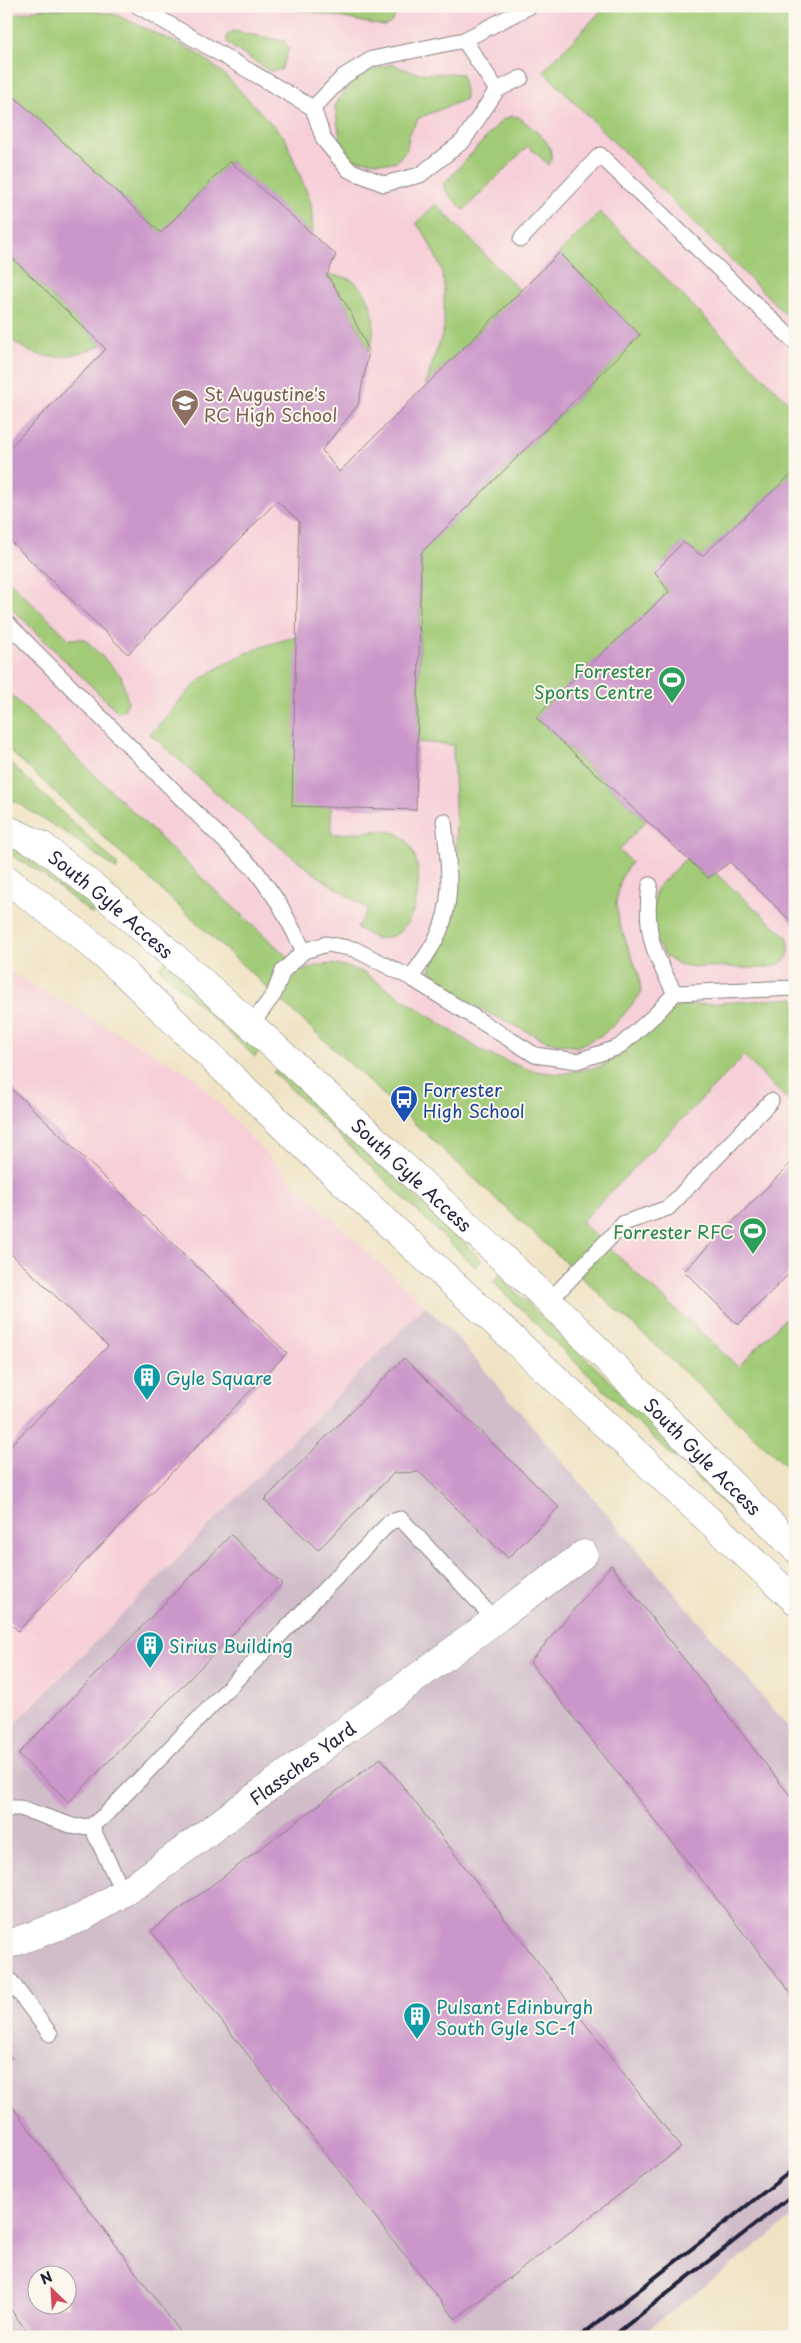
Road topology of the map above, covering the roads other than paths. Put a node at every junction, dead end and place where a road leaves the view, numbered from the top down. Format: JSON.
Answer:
{"nodes":[{"id":1,"x":138,"y":6,"type":"edge"},
{"id":2,"x":530,"y":6,"type":"edge"},
{"id":3,"x":464,"y":40,"type":"junction"},
{"id":4,"x":521,"y":78,"type":"dead end"},
{"id":5,"x":497,"y":90,"type":"junction"},
{"id":6,"x":313,"y":108,"type":"junction"},
{"id":7,"x":521,"y":239,"type":"dead end"},
{"id":8,"x":795,"y":342,"type":"edge"},
{"id":9,"x":6,"y":622,"type":"edge"},
{"id":10,"x":444,"y":821,"type":"dead end"},
{"id":11,"x":6,"y":830,"type":"edge"},
{"id":12,"x":6,"y":879,"type":"edge"},
{"id":13,"x":650,"y":885,"type":"dead end"},
{"id":14,"x":304,"y":951,"type":"junction"},
{"id":15,"x":411,"y":978,"type":"junction"},
{"id":16,"x":795,"y":988,"type":"edge"},
{"id":17,"x":675,"y":993,"type":"junction"},
{"id":18,"x":251,"y":1025,"type":"junction"},
{"id":19,"x":771,"y":1101,"type":"dead end"},
{"id":20,"x":549,"y":1301,"type":"junction"},
{"id":21,"x":795,"y":1548,"type":"edge"},
{"id":22,"x":584,"y":1554,"type":"dead end"},
{"id":23,"x":795,"y":1600,"type":"edge"},
{"id":24,"x":495,"y":1620,"type":"junction"},
{"id":25,"x":6,"y":1811,"type":"edge"},
{"id":26,"x":91,"y":1826,"type":"junction"},
{"id":27,"x":123,"y":1892,"type":"junction"},
{"id":28,"x":6,"y":1945,"type":"edge"},
{"id":29,"x":6,"y":1975,"type":"edge"},
{"id":30,"x":50,"y":2034,"type":"dead end"}],
"edges":[{"from":1,"to":6,"type":"lane"},
{"from":2,"to":3,"type":"lane"},
{"from":3,"to":5,"type":"lane"},
{"from":3,"to":6,"type":"lane"},
{"from":4,"to":5,"type":"lane"},
{"from":5,"to":6,"type":"lane"},
{"from":7,"to":8,"type":"lane"},
{"from":9,"to":14,"type":"lane"},
{"from":10,"to":15,"type":"lane"},
{"from":11,"to":18,"type":"street","name":"South Gyle Access"},
{"from":12,"to":23,"type":"street"},
{"from":13,"to":17,"type":"lane"},
{"from":14,"to":15,"type":"lane"},
{"from":14,"to":18,"type":"lane"},
{"from":15,"to":17,"type":"lane"},
{"from":16,"to":17,"type":"lane"},
{"from":18,"to":20,"type":"street","name":"South Gyle Access"},
{"from":19,"to":20,"type":"lane"},
{"from":20,"to":21,"type":"street","name":"South Gyle Access"},
{"from":22,"to":24,"type":"street","name":"Flassches Yard"},
{"from":24,"to":26,"type":"lane"},
{"from":24,"to":27,"type":"street","name":"Flassches Yard"},
{"from":25,"to":26,"type":"lane"},
{"from":26,"to":27,"type":"lane"},
{"from":27,"to":28,"type":"street","name":"Flassches Yard"},
{"from":29,"to":30,"type":"lane"}]}
